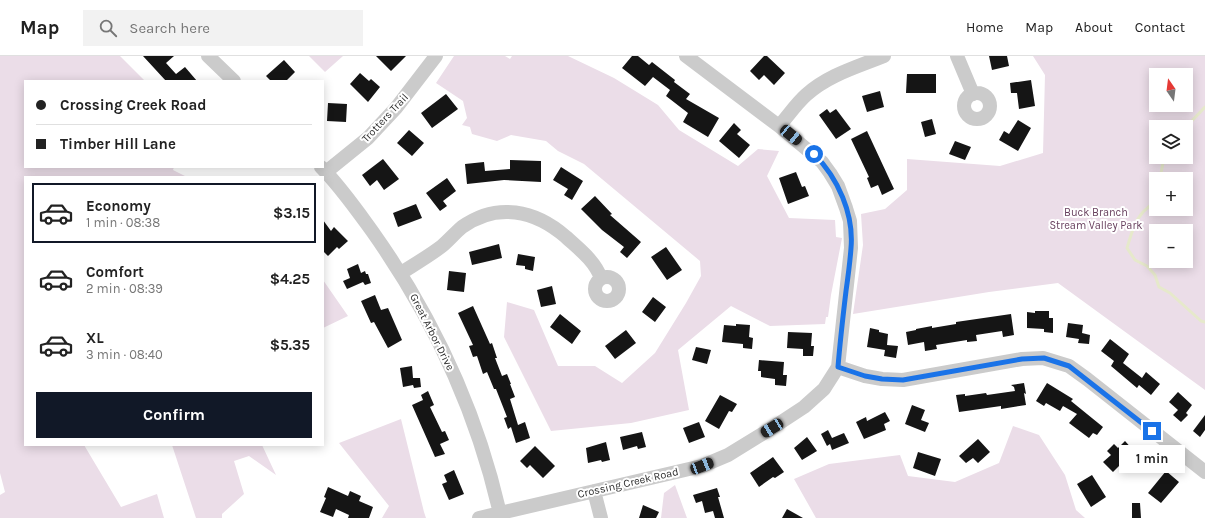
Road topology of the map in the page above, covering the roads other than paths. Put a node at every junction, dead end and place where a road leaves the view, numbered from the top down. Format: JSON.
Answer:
{"nodes":[{"id":1,"x":208,"y":56,"type":"edge"},
{"id":2,"x":436,"y":56,"type":"edge"},
{"id":3,"x":686,"y":56,"type":"edge"},
{"id":4,"x":884,"y":56,"type":"edge"},
{"id":5,"x":957,"y":56,"type":"edge"},
{"id":6,"x":233,"y":80,"type":"edge"},
{"id":7,"x":972,"y":94,"type":"dead end"},
{"id":8,"x":779,"y":126,"type":"junction"},
{"id":9,"x":323,"y":169,"type":"edge"},
{"id":10,"x":401,"y":274,"type":"junction"},
{"id":11,"x":601,"y":278,"type":"dead end"},
{"id":12,"x":838,"y":367,"type":"junction"},
{"id":13,"x":1205,"y":472,"type":"edge"},
{"id":14,"x":594,"y":491,"type":"junction"},
{"id":15,"x":500,"y":516,"type":"edge"},
{"id":16,"x":479,"y":518,"type":"edge"},
{"id":17,"x":601,"y":518,"type":"edge"}],
"edges":[{"from":1,"to":6,"type":"street"},
{"from":2,"to":9,"type":"street","name":"Trotters Trail"},
{"from":3,"to":8,"type":"street","name":"Crossing Creek Road"},
{"from":4,"to":8,"type":"street"},
{"from":5,"to":7,"type":"street"},
{"from":8,"to":12,"type":"street","name":"Crossing Creek Road"},
{"from":9,"to":10,"type":"street","name":"Great Arbor Drive"},
{"from":10,"to":11,"type":"street"},
{"from":10,"to":15,"type":"street","name":"Great Arbor Drive"},
{"from":12,"to":13,"type":"street"},
{"from":12,"to":14,"type":"street","name":"Crossing Creek Road"},
{"from":14,"to":15,"type":"street","name":"Crossing Creek Road"},
{"from":14,"to":17,"type":"street"},
{"from":15,"to":16,"type":"street","name":"Crossing Creek Road"}]}
